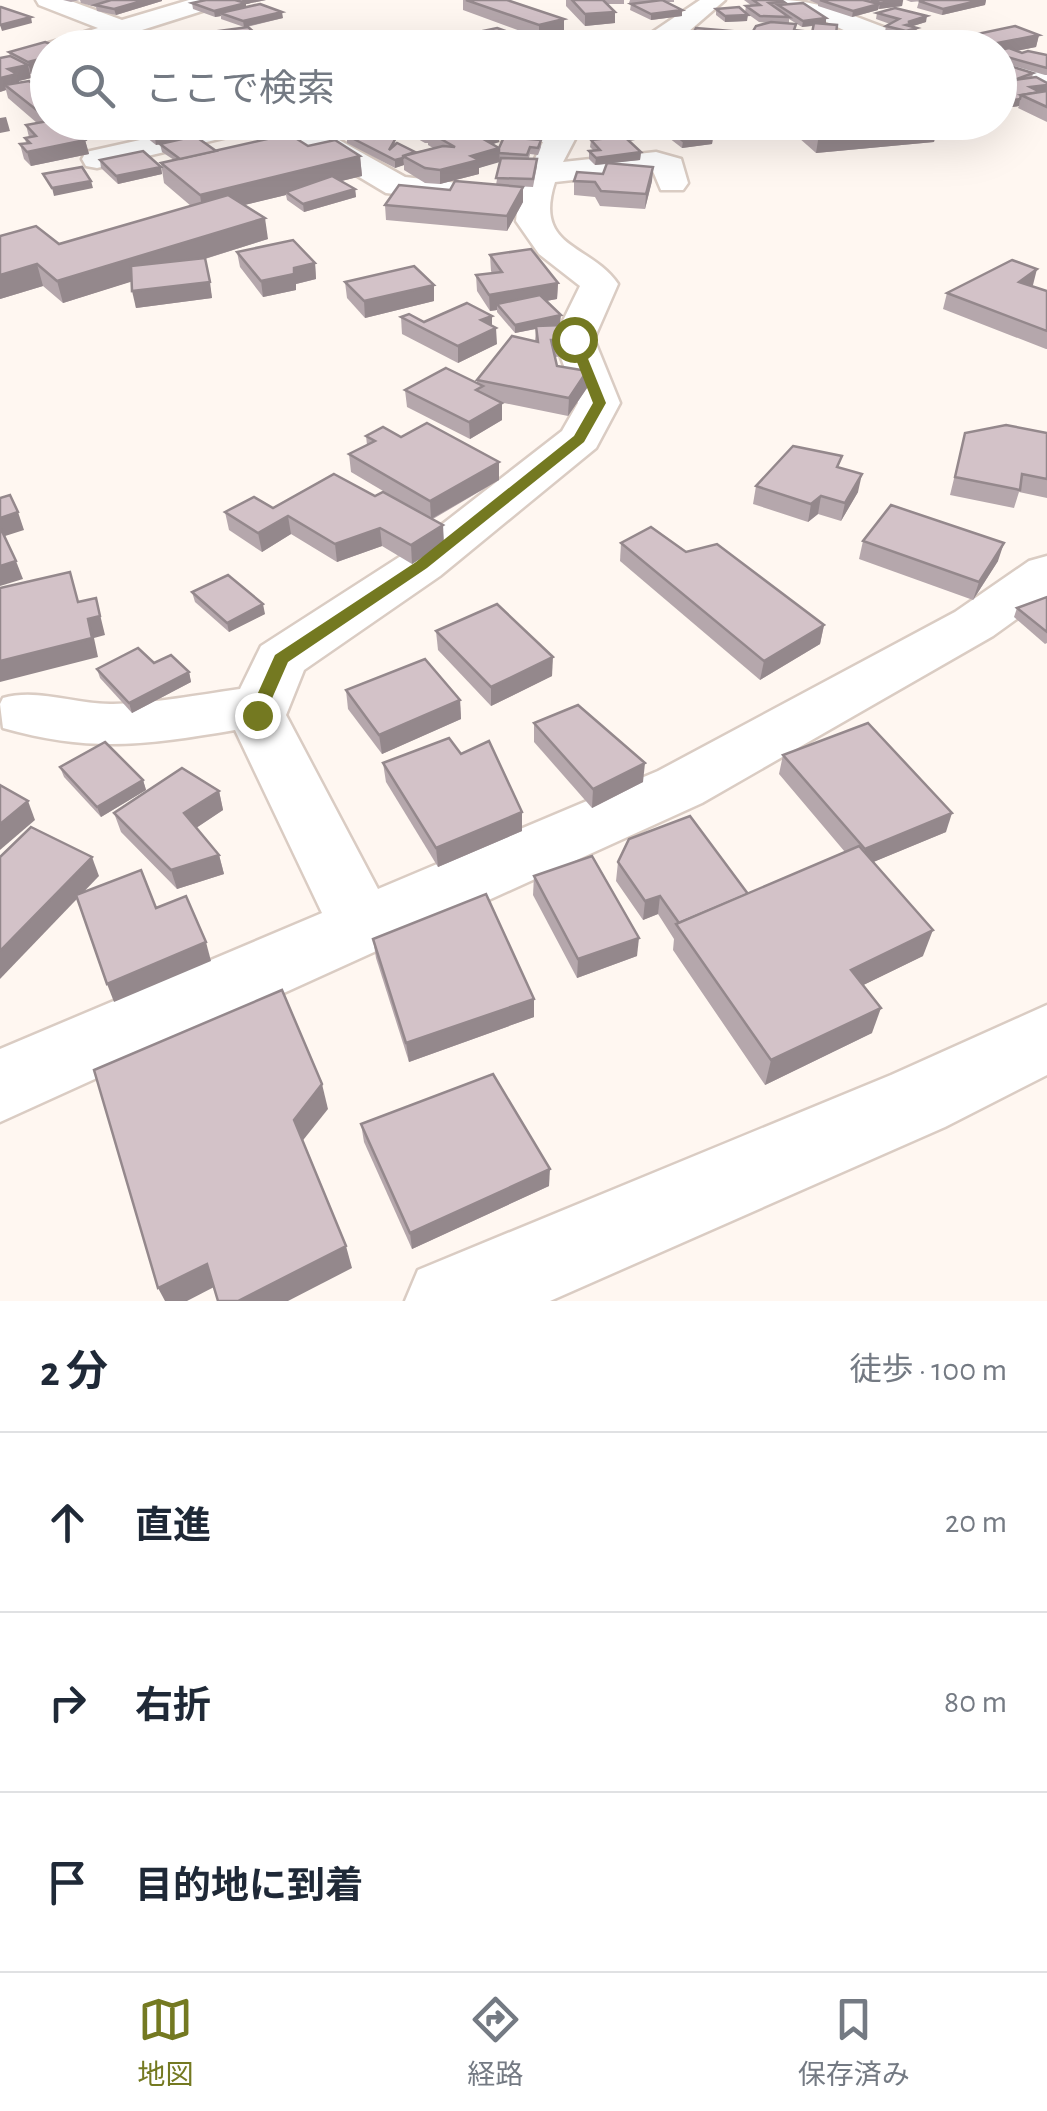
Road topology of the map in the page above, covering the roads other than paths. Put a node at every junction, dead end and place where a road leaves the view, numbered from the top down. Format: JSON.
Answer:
{"nodes":[{"id":1,"x":47,"y":0,"type":"edge"},
{"id":2,"x":214,"y":0,"type":"edge"},
{"id":3,"x":714,"y":0,"type":"edge"},
{"id":4,"x":791,"y":0,"type":"edge"},
{"id":5,"x":679,"y":27,"type":"junction"},
{"id":6,"x":120,"y":28,"type":"junction"},
{"id":7,"x":725,"y":28,"type":"edge"},
{"id":8,"x":114,"y":30,"type":"edge"},
{"id":9,"x":126,"y":30,"type":"edge"},
{"id":10,"x":674,"y":30,"type":"edge"},
{"id":11,"x":862,"y":30,"type":"edge"},
{"id":12,"x":1017,"y":73,"type":"edge"},
{"id":13,"x":1047,"y":81,"type":"edge"},
{"id":14,"x":126,"y":140,"type":"edge"},
{"id":15,"x":303,"y":140,"type":"edge"},
{"id":16,"x":560,"y":140,"type":"edge"},
{"id":17,"x":97,"y":158,"type":"edge"},
{"id":18,"x":672,"y":183,"type":"dead end"},
{"id":19,"x":537,"y":186,"type":"junction"},
{"id":20,"x":1047,"y":572,"type":"edge"},
{"id":21,"x":261,"y":706,"type":"junction"},
{"id":22,"x":24,"y":713,"type":"dead end"},
{"id":23,"x":363,"y":927,"type":"junction"},
{"id":24,"x":1047,"y":1038,"type":"edge"},
{"id":25,"x":0,"y":1086,"type":"edge"},
{"id":26,"x":449,"y":1301,"type":"edge"}],
"edges":[{"from":1,"to":6,"type":"street"},
{"from":2,"to":6,"type":"street"},
{"from":3,"to":5,"type":"street"},
{"from":4,"to":11,"type":"street"},
{"from":5,"to":7,"type":"street"},
{"from":5,"to":10,"type":"street"},
{"from":6,"to":8,"type":"street"},
{"from":6,"to":9,"type":"street"},
{"from":12,"to":13,"type":"street"},
{"from":14,"to":17,"type":"street"},
{"from":15,"to":19,"type":"street"},
{"from":16,"to":19,"type":"street"},
{"from":18,"to":19,"type":"street"},
{"from":19,"to":21,"type":"street"},
{"from":20,"to":23,"type":"street"},
{"from":21,"to":22,"type":"street"},
{"from":21,"to":23,"type":"street"},
{"from":23,"to":25,"type":"street"},
{"from":24,"to":26,"type":"street"}]}
